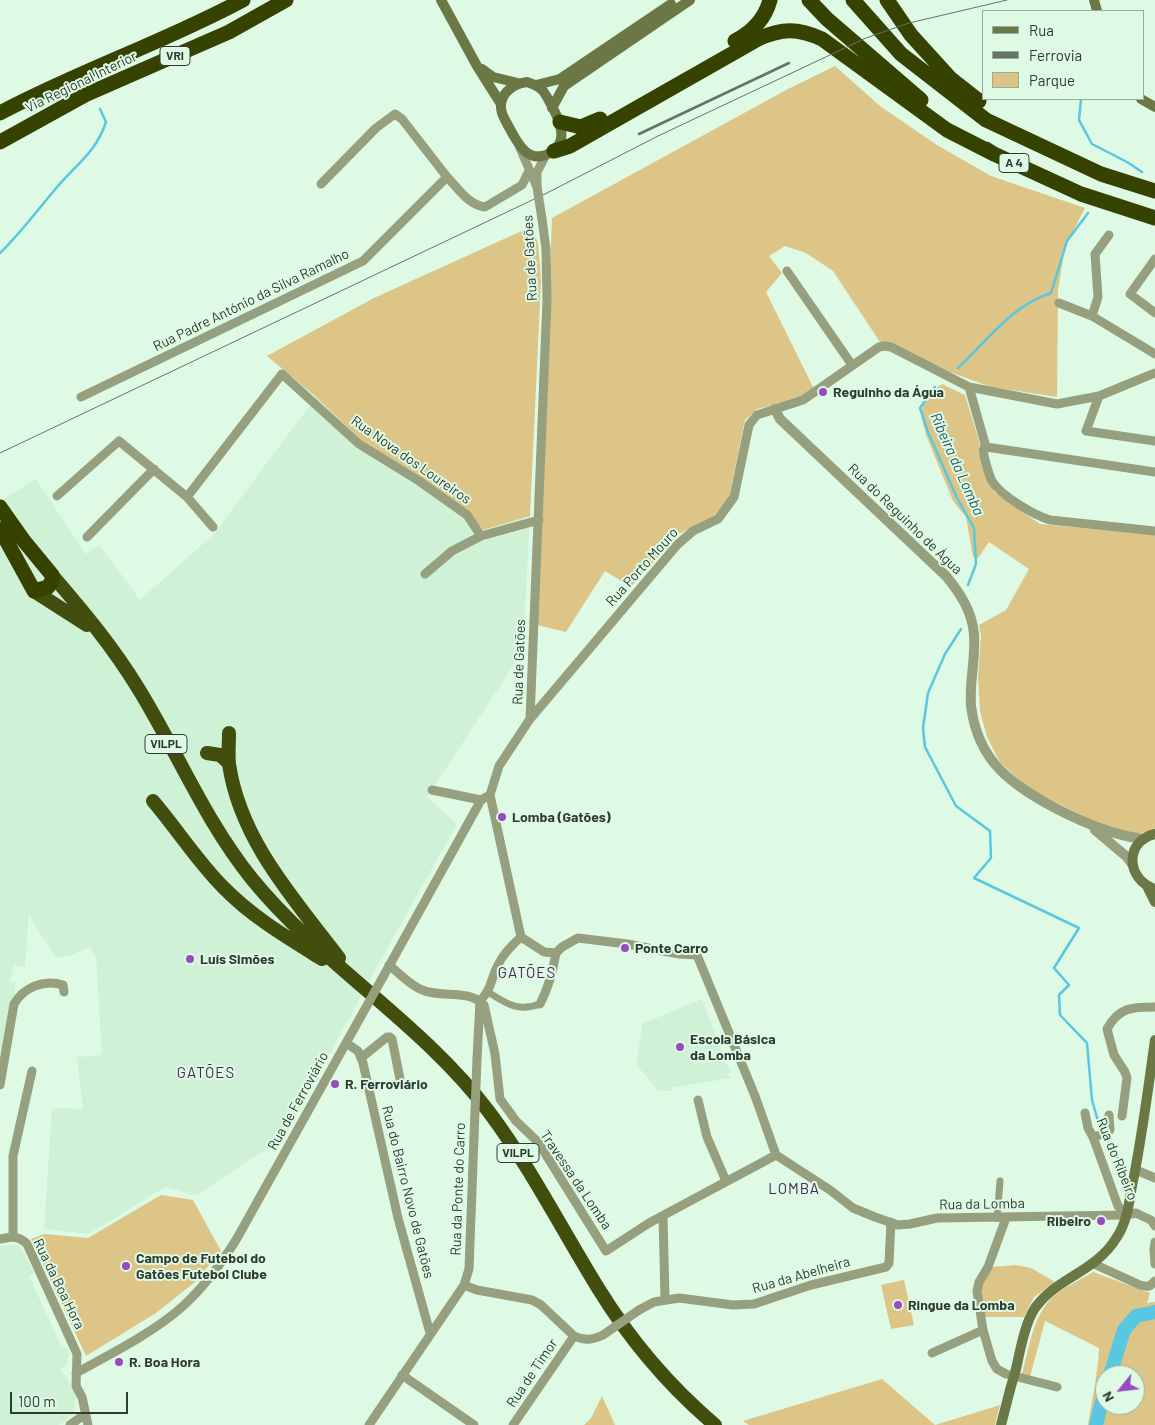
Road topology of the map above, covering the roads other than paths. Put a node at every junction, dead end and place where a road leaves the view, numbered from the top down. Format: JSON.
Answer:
{"nodes":[{"id":1,"x":244,"y":0,"type":"edge"},
{"id":2,"x":286,"y":0,"type":"edge"},
{"id":3,"x":441,"y":0,"type":"edge"},
{"id":4,"x":678,"y":0,"type":"edge"},
{"id":5,"x":690,"y":0,"type":"edge"},
{"id":6,"x":770,"y":0,"type":"edge"},
{"id":7,"x":809,"y":0,"type":"edge"},
{"id":8,"x":821,"y":0,"type":"edge"},
{"id":9,"x":853,"y":0,"type":"edge"},
{"id":10,"x":887,"y":0,"type":"edge"},
{"id":11,"x":477,"y":66,"type":"junction"},
{"id":12,"x":891,"y":75,"type":"junction"},
{"id":13,"x":518,"y":83,"type":"junction"},
{"id":14,"x":536,"y":85,"type":"junction"},
{"id":15,"x":1143,"y":100,"type":"edge"},
{"id":16,"x":501,"y":104,"type":"junction"},
{"id":17,"x":1155,"y":107,"type":"edge"},
{"id":18,"x":552,"y":108,"type":"junction"},
{"id":19,"x":0,"y":113,"type":"edge"},
{"id":20,"x":560,"y":122,"type":"junction"},
{"id":21,"x":1019,"y":134,"type":"junction"},
{"id":22,"x":1,"y":142,"type":"edge"},
{"id":23,"x":520,"y":148,"type":"junction"},
{"id":24,"x":550,"y":153,"type":"junction"},
{"id":25,"x":994,"y":154,"type":"junction"},
{"id":26,"x":529,"y":172,"type":"junction"},
{"id":27,"x":447,"y":177,"type":"junction"},
{"id":28,"x":320,"y":184,"type":"dead end"},
{"id":29,"x":537,"y":188,"type":"junction"},
{"id":30,"x":1155,"y":191,"type":"edge"},
{"id":31,"x":1155,"y":218,"type":"edge"},
{"id":32,"x":1108,"y":235,"type":"dead end"},
{"id":33,"x":1155,"y":259,"type":"edge"},
{"id":34,"x":787,"y":271,"type":"dead end"},
{"id":35,"x":1059,"y":303,"type":"dead end"},
{"id":36,"x":1155,"y":313,"type":"edge"},
{"id":37,"x":1092,"y":316,"type":"junction"},
{"id":38,"x":1155,"y":354,"type":"edge"},
{"id":39,"x":852,"y":364,"type":"junction"},
{"id":40,"x":1155,"y":373,"type":"edge"},
{"id":41,"x":969,"y":388,"type":"junction"},
{"id":42,"x":81,"y":396,"type":"dead end"},
{"id":43,"x":1099,"y":396,"type":"junction"},
{"id":44,"x":775,"y":409,"type":"junction"},
{"id":45,"x":1155,"y":441,"type":"edge"},
{"id":46,"x":986,"y":447,"type":"junction"},
{"id":47,"x":154,"y":469,"type":"junction"},
{"id":48,"x":1155,"y":472,"type":"edge"},
{"id":49,"x":58,"y":496,"type":"dead end"},
{"id":50,"x":187,"y":497,"type":"junction"},
{"id":51,"x":0,"y":507,"type":"edge"},
{"id":52,"x":539,"y":520,"type":"junction"},
{"id":53,"x":213,"y":527,"type":"dead end"},
{"id":54,"x":0,"y":529,"type":"edge"},
{"id":55,"x":1155,"y":532,"type":"edge"},
{"id":56,"x":482,"y":536,"type":"junction"},
{"id":57,"x":87,"y":537,"type":"dead end"},
{"id":58,"x":425,"y":574,"type":"dead end"},
{"id":59,"x":52,"y":575,"type":"junction"},
{"id":60,"x":34,"y":590,"type":"junction"},
{"id":61,"x":530,"y":719,"type":"junction"},
{"id":62,"x":229,"y":733,"type":"dead end"},
{"id":63,"x":207,"y":753,"type":"dead end"},
{"id":64,"x":229,"y":763,"type":"junction"},
{"id":65,"x":432,"y":790,"type":"dead end"},
{"id":66,"x":490,"y":795,"type":"junction"},
{"id":67,"x":481,"y":800,"type":"junction"},
{"id":68,"x":153,"y":801,"type":"dead end"},
{"id":69,"x":1086,"y":824,"type":"junction"},
{"id":70,"x":1155,"y":834,"type":"edge"},
{"id":71,"x":1143,"y":839,"type":"junction"},
{"id":72,"x":1132,"y":864,"type":"junction"},
{"id":73,"x":1151,"y":887,"type":"edge"},
{"id":74,"x":1155,"y":902,"type":"edge"},
{"id":75,"x":283,"y":914,"type":"junction"},
{"id":76,"x":521,"y":937,"type":"junction"},
{"id":77,"x":556,"y":953,"type":"junction"},
{"id":78,"x":389,"y":965,"type":"junction"},
{"id":79,"x":351,"y":978,"type":"junction"},
{"id":80,"x":64,"y":992,"type":"dead end"},
{"id":81,"x":488,"y":992,"type":"junction"},
{"id":82,"x":480,"y":1000,"type":"junction"},
{"id":83,"x":540,"y":1004,"type":"joint"},
{"id":84,"x":1155,"y":1007,"type":"edge"},
{"id":85,"x":1155,"y":1040,"type":"edge"},
{"id":86,"x":346,"y":1042,"type":"junction"},
{"id":87,"x":361,"y":1058,"type":"junction"},
{"id":88,"x":32,"y":1071,"type":"dead end"},
{"id":89,"x":401,"y":1084,"type":"dead end"},
{"id":90,"x":0,"y":1085,"type":"edge"},
{"id":91,"x":698,"y":1100,"type":"dead end"},
{"id":92,"x":1085,"y":1113,"type":"dead end"},
{"id":93,"x":1110,"y":1115,"type":"dead end"},
{"id":94,"x":1122,"y":1116,"type":"dead end"},
{"id":95,"x":1093,"y":1137,"type":"junction"},
{"id":96,"x":776,"y":1155,"type":"junction"},
{"id":97,"x":1136,"y":1170,"type":"junction"},
{"id":98,"x":1155,"y":1178,"type":"edge"},
{"id":99,"x":726,"y":1181,"type":"junction"},
{"id":100,"x":1000,"y":1181,"type":"dead end"},
{"id":101,"x":1126,"y":1215,"type":"junction"},
{"id":102,"x":663,"y":1216,"type":"junction"},
{"id":103,"x":1002,"y":1218,"type":"junction"},
{"id":104,"x":891,"y":1222,"type":"junction"},
{"id":105,"x":1155,"y":1226,"type":"edge"},
{"id":106,"x":13,"y":1237,"type":"junction"},
{"id":107,"x":0,"y":1239,"type":"edge"},
{"id":108,"x":1155,"y":1242,"type":"edge"},
{"id":109,"x":1094,"y":1264,"type":"junction"},
{"id":110,"x":1155,"y":1264,"type":"edge"},
{"id":111,"x":1155,"y":1281,"type":"edge"},
{"id":112,"x":464,"y":1285,"type":"junction"},
{"id":113,"x":666,"y":1299,"type":"junction"},
{"id":114,"x":983,"y":1330,"type":"junction"},
{"id":115,"x":430,"y":1333,"type":"junction"},
{"id":116,"x":574,"y":1336,"type":"junction"},
{"id":117,"x":932,"y":1353,"type":"dead end"},
{"id":118,"x":76,"y":1373,"type":"junction"},
{"id":119,"x":1018,"y":1373,"type":"junction"},
{"id":120,"x":402,"y":1375,"type":"junction"},
{"id":121,"x":1057,"y":1386,"type":"dead end"},
{"id":122,"x":84,"y":1415,"type":"junction"},
{"id":123,"x":70,"y":1425,"type":"edge"},
{"id":124,"x":88,"y":1425,"type":"edge"},
{"id":125,"x":369,"y":1425,"type":"edge"},
{"id":126,"x":474,"y":1425,"type":"edge"},
{"id":127,"x":513,"y":1425,"type":"edge"},
{"id":128,"x":714,"y":1425,"type":"edge"},
{"id":129,"x":1001,"y":1425,"type":"edge"}],
"edges":[{"from":1,"to":19,"type":"highway","name":"Via Regional Interior","number":"VRI"},
{"from":2,"to":22,"type":"highway","name":"Via Regional Interior","number":"VRI"},
{"from":3,"to":11,"type":"main road"},
{"from":4,"to":14,"type":"main road"},
{"from":5,"to":18,"type":"main road"},
{"from":6,"to":20,"type":"highway"},
{"from":7,"to":12,"type":"highway"},
{"from":8,"to":12,"type":"highway","number":"A 4"},
{"from":9,"to":21,"type":"highway","number":"A 4"},
{"from":10,"to":21,"type":"highway"},
{"from":11,"to":13,"type":"main road"},
{"from":11,"to":16,"type":"main road"},
{"from":12,"to":25,"type":"highway","number":"A 4"},
{"from":13,"to":14,"type":"main road"},
{"from":13,"to":16,"type":"main road"},
{"from":14,"to":18,"type":"main road"},
{"from":15,"to":17,"type":"main road"},
{"from":16,"to":23,"type":"main road"},
{"from":18,"to":20,"type":"main road"},
{"from":20,"to":24,"type":"main road"},
{"from":21,"to":30,"type":"highway","number":"A 4"},
{"from":23,"to":24,"type":"main road"},
{"from":23,"to":26,"type":"street","name":"Rua de Gatões"},
{"from":24,"to":25,"type":"highway"},
{"from":24,"to":29,"type":"street","name":"Rua de Gatões"},
{"from":25,"to":31,"type":"highway","number":"A 4"},
{"from":26,"to":27,"type":"street"},
{"from":26,"to":29,"type":"street","name":"Rua de Gatões"},
{"from":27,"to":28,"type":"street"},
{"from":27,"to":42,"type":"street","name":"Rua Padre António da Silva Ramalho"},
{"from":29,"to":52,"type":"street","name":"Rua de Gatões","bridge":true},
{"from":32,"to":37,"type":"street"},
{"from":33,"to":36,"type":"street"},
{"from":34,"to":39,"type":"street"},
{"from":35,"to":37,"type":"street"},
{"from":37,"to":38,"type":"street"},
{"from":39,"to":41,"type":"street","name":"Rua Porto Mouro"},
{"from":39,"to":44,"type":"street","name":"Rua Porto Mouro"},
{"from":40,"to":43,"type":"street","name":"Rua Porto Mouro"},
{"from":41,"to":43,"type":"street","name":"Rua Porto Mouro"},
{"from":41,"to":46,"type":"street"},
{"from":43,"to":45,"type":"street"},
{"from":44,"to":61,"type":"street","name":"Rua Porto Mouro"},
{"from":44,"to":69,"type":"street","name":"Rua do Reguinho de Água"},
{"from":46,"to":48,"type":"street"},
{"from":46,"to":55,"type":"street"},
{"from":47,"to":49,"type":"street"},
{"from":47,"to":50,"type":"street"},
{"from":47,"to":57,"type":"street"},
{"from":50,"to":53,"type":"street"},
{"from":50,"to":56,"type":"street","name":"Rua Nova dos Loureiros"},
{"from":51,"to":59,"type":"highway","number":"VILPL"},
{"from":52,"to":56,"type":"street"},
{"from":52,"to":61,"type":"street","name":"Rua de Gatões"},
{"from":54,"to":60,"type":"highway","number":"VILPL"},
{"from":56,"to":58,"type":"street"},
{"from":59,"to":60,"type":"highway"},
{"from":59,"to":75,"type":"highway","number":"VILPL"},
{"from":60,"to":75,"type":"highway","number":"VILPL"},
{"from":61,"to":66,"type":"street","name":"Rua de Gatões"},
{"from":62,"to":64,"type":"highway"},
{"from":63,"to":64,"type":"highway"},
{"from":64,"to":79,"type":"highway"},
{"from":65,"to":67,"type":"street"},
{"from":66,"to":67,"type":"street"},
{"from":66,"to":76,"type":"street","name":"Rua de Gatões"},
{"from":67,"to":78,"type":"street","name":"Rua de Ferroviário"},
{"from":68,"to":79,"type":"highway"},
{"from":69,"to":71,"type":"street","name":"Rua do Reguinho de Água"},
{"from":69,"to":72,"type":"street","name":"Rua do Reguinho de Água"},
{"from":70,"to":71,"type":"main road"},
{"from":71,"to":72,"type":"main road"},
{"from":72,"to":73,"type":"main road"},
{"from":73,"to":74,"type":"main road"},
{"from":75,"to":79,"type":"highway","number":"VILPL"},
{"from":76,"to":77,"type":"street"},
{"from":76,"to":81,"type":"street"},
{"from":77,"to":83,"type":"street"},
{"from":77,"to":96,"type":"street"},
{"from":78,"to":82,"type":"street"},
{"from":78,"to":86,"type":"street","name":"Rua de Ferroviário","bridge":true},
{"from":79,"to":128,"type":"highway","number":"VILPL"},
{"from":80,"to":90,"type":"street"},
{"from":81,"to":82,"type":"street"},
{"from":81,"to":83,"type":"street"},
{"from":82,"to":102,"type":"street","name":"Travessa da Lomba"},
{"from":82,"to":112,"type":"street","name":"Rua da Ponte do Carro","bridge":true},
{"from":84,"to":94,"type":"street"},
{"from":85,"to":97,"type":"main road"},
{"from":86,"to":87,"type":"street"},
{"from":86,"to":118,"type":"street","name":"Rua de Ferroviário"},
{"from":87,"to":89,"type":"street"},
{"from":87,"to":115,"type":"street","name":"Rua do Bairro Novo de Gatões"},
{"from":88,"to":106,"type":"street","name":"Rua da Boa Hora"},
{"from":91,"to":99,"type":"street"},
{"from":92,"to":95,"type":"street","name":"Rua do Ribeiro"},
{"from":93,"to":95,"type":"street"},
{"from":95,"to":101,"type":"street","name":"Rua do Ribeiro"},
{"from":96,"to":99,"type":"street","name":"Travessa da Lomba"},
{"from":96,"to":104,"type":"street","name":"Rua da Lomba"},
{"from":97,"to":98,"type":"street"},
{"from":97,"to":101,"type":"main road"},
{"from":99,"to":102,"type":"street","name":"Travessa da Lomba"},
{"from":100,"to":103,"type":"street"},
{"from":101,"to":103,"type":"street","name":"Rua da Lomba"},
{"from":101,"to":105,"type":"street","name":"Rua da Lomba"},
{"from":101,"to":109,"type":"main road"},
{"from":102,"to":113,"type":"street"},
{"from":103,"to":104,"type":"street","name":"Rua da Lomba"},
{"from":103,"to":114,"type":"street"},
{"from":104,"to":113,"type":"street","name":"Rua da Abelheira"},
{"from":106,"to":107,"type":"street"},
{"from":106,"to":118,"type":"street","name":"Rua da Boa Hora"},
{"from":108,"to":110,"type":"street"},
{"from":109,"to":111,"type":"street"},
{"from":109,"to":119,"type":"main road"},
{"from":112,"to":115,"type":"street","name":"Rua da Ponte do Carro"},
{"from":112,"to":116,"type":"street"},
{"from":113,"to":116,"type":"street","name":"Rua da Abelheira","bridge":true},
{"from":114,"to":117,"type":"street"},
{"from":114,"to":119,"type":"street"},
{"from":115,"to":120,"type":"street","name":"Rua da Ponte do Carro"},
{"from":116,"to":127,"type":"street","name":"Rua de Timor"},
{"from":118,"to":122,"type":"street","name":"Rua da Boa Hora"},
{"from":119,"to":121,"type":"street"},
{"from":119,"to":129,"type":"main road","bridge":true},
{"from":120,"to":125,"type":"street","name":"Rua da Ponte do Carro"},
{"from":120,"to":126,"type":"street"},
{"from":122,"to":123,"type":"street"},
{"from":122,"to":124,"type":"street","name":"Rua da Boa Hora"}]}
